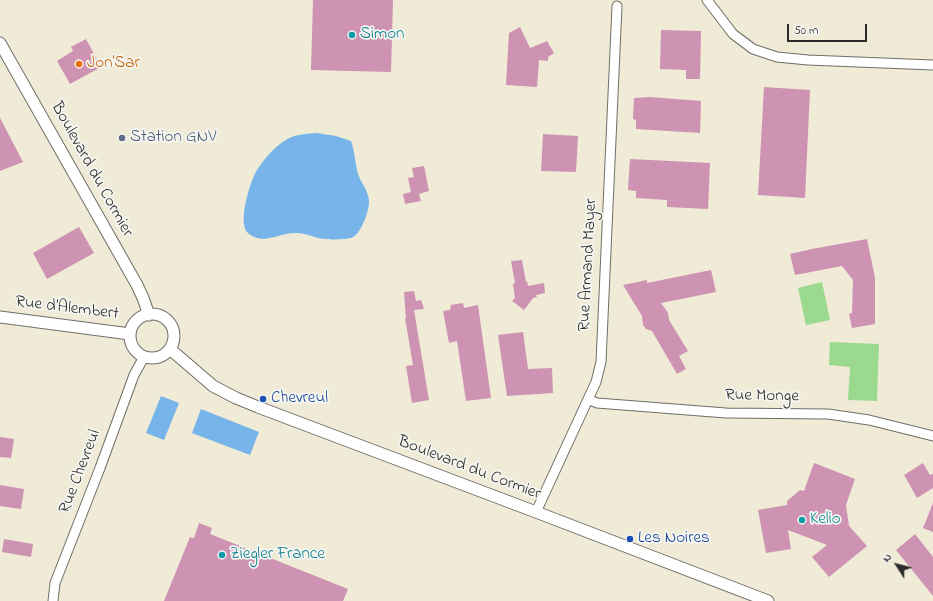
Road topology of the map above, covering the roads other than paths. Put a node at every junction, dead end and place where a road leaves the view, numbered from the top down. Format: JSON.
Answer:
{"nodes":[{"id":1,"x":707,"y":0,"type":"edge"},
{"id":2,"x":617,"y":2,"type":"edge"},
{"id":3,"x":0,"y":43,"type":"edge"},
{"id":4,"x":933,"y":65,"type":"edge"},
{"id":5,"x":149,"y":315,"type":"junction"},
{"id":6,"x":0,"y":317,"type":"edge"},
{"id":7,"x":130,"y":334,"type":"junction"},
{"id":8,"x":170,"y":349,"type":"junction"},
{"id":9,"x":144,"y":357,"type":"junction"},
{"id":10,"x":588,"y":399,"type":"junction"},
{"id":11,"x":933,"y":436,"type":"edge"},
{"id":12,"x":536,"y":512,"type":"junction"},
{"id":13,"x":53,"y":601,"type":"edge"},
{"id":14,"x":768,"y":601,"type":"edge"}],
"edges":[{"from":1,"to":4,"type":"street"},
{"from":2,"to":10,"type":"street","name":"Rue Armand Mayer"},
{"from":3,"to":5,"type":"street","name":"Boulevard du Cormier"},
{"from":5,"to":7,"type":"street"},
{"from":5,"to":8,"type":"street"},
{"from":6,"to":7,"type":"street","name":"Rue d’Alembert"},
{"from":7,"to":9,"type":"street"},
{"from":8,"to":9,"type":"street"},
{"from":8,"to":12,"type":"street","name":"Boulevard du Cormier"},
{"from":9,"to":13,"type":"street","name":"Rue Chevreul"},
{"from":10,"to":11,"type":"street","name":"Rue Monge"},
{"from":10,"to":12,"type":"street","name":"Rue Armand Mayer"},
{"from":12,"to":14,"type":"street","name":"Boulevard du Cormier"}]}
